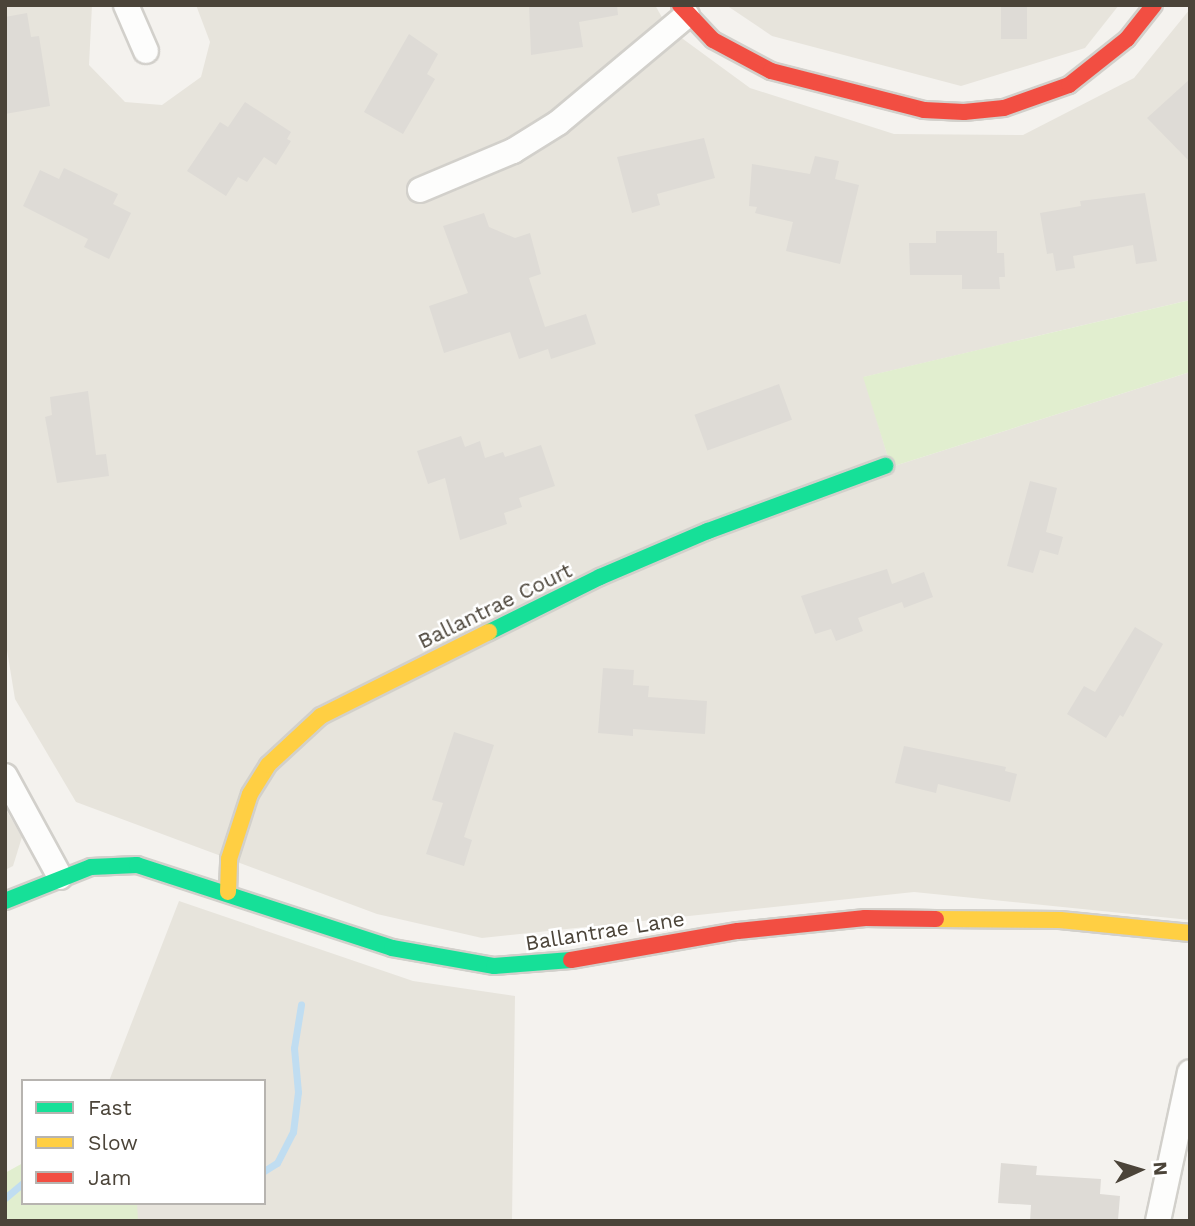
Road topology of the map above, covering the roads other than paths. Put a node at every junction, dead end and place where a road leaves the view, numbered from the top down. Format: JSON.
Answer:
{"nodes":[{"id":1,"x":126,"y":5,"type":"edge"},
{"id":2,"x":1154,"y":5,"type":"edge"},
{"id":3,"x":683,"y":10,"type":"edge"},
{"id":4,"x":146,"y":51,"type":"dead end"},
{"id":5,"x":420,"y":190,"type":"dead end"},
{"id":6,"x":885,"y":466,"type":"dead end"},
{"id":7,"x":5,"y":776,"type":"edge"},
{"id":8,"x":60,"y":877,"type":"junction"},
{"id":9,"x":228,"y":892,"type":"junction"},
{"id":10,"x":5,"y":901,"type":"edge"},
{"id":11,"x":1190,"y":933,"type":"edge"},
{"id":12,"x":1190,"y":1072,"type":"edge"},
{"id":13,"x":1158,"y":1221,"type":"edge"}],
"edges":[{"from":1,"to":4,"type":"street"},
{"from":2,"to":3,"type":"street"},
{"from":3,"to":5,"type":"street"},
{"from":6,"to":9,"type":"street","name":"Ballantrae Court"},
{"from":7,"to":8,"type":"street"},
{"from":8,"to":9,"type":"street","name":"Ballantrae Lane"},
{"from":8,"to":10,"type":"street","name":"Ballantrae Lane"},
{"from":9,"to":11,"type":"street","name":"Ballantrae Lane"},
{"from":12,"to":13,"type":"street"}]}
